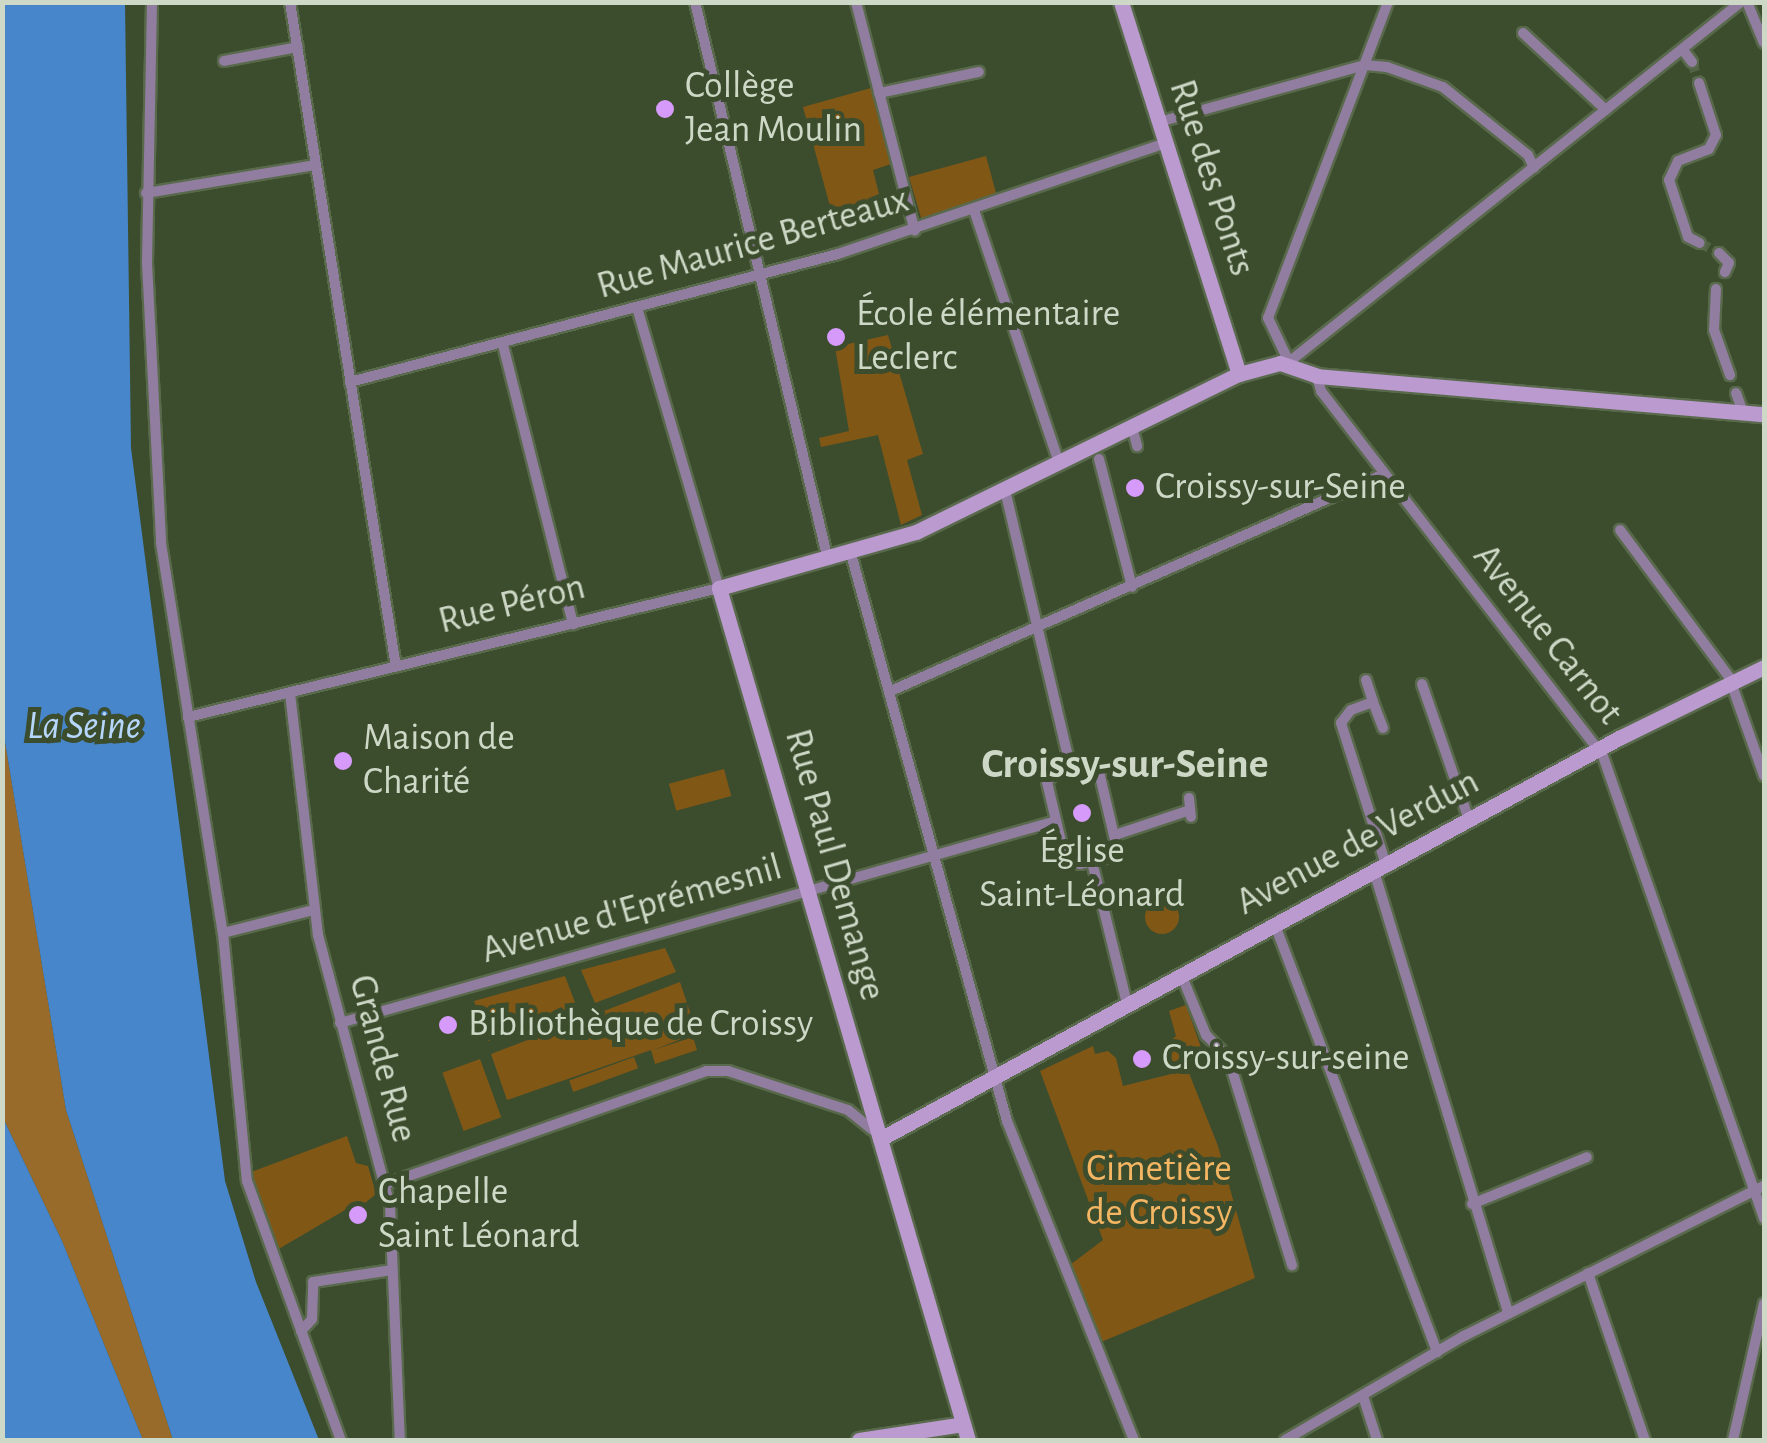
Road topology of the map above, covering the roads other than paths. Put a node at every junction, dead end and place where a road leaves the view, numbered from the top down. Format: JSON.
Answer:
{"nodes":[{"id":1,"x":152,"y":2,"type":"edge"},
{"id":2,"x":290,"y":2,"type":"edge"},
{"id":3,"x":695,"y":2,"type":"edge"},
{"id":4,"x":856,"y":2,"type":"edge"},
{"id":5,"x":1121,"y":2,"type":"edge"},
{"id":6,"x":1388,"y":2,"type":"edge"},
{"id":7,"x":1744,"y":2,"type":"edge"},
{"id":8,"x":1523,"y":33,"type":"dead end"},
{"id":9,"x":1764,"y":43,"type":"edge"},
{"id":10,"x":298,"y":47,"type":"junction"},
{"id":11,"x":1684,"y":50,"type":"junction"},
{"id":12,"x":224,"y":61,"type":"dead end"},
{"id":13,"x":1692,"y":62,"type":"tunnel mouth"},
{"id":14,"x":1365,"y":64,"type":"junction"},
{"id":15,"x":979,"y":72,"type":"dead end"},
{"id":16,"x":1698,"y":83,"type":"tunnel mouth"},
{"id":17,"x":879,"y":94,"type":"junction"},
{"id":18,"x":1606,"y":110,"type":"junction"},
{"id":19,"x":1158,"y":122,"type":"junction"},
{"id":20,"x":1165,"y":143,"type":"junction"},
{"id":21,"x":316,"y":164,"type":"junction"},
{"id":22,"x":1534,"y":168,"type":"junction"},
{"id":23,"x":146,"y":194,"type":"junction"},
{"id":24,"x":974,"y":210,"type":"junction"},
{"id":25,"x":915,"y":231,"type":"junction"},
{"id":26,"x":1700,"y":243,"type":"tunnel mouth"},
{"id":27,"x":1720,"y":253,"type":"dead end"},
{"id":28,"x":1725,"y":272,"type":"dead end"},
{"id":29,"x":761,"y":276,"type":"junction"},
{"id":30,"x":1716,"y":288,"type":"dead end"},
{"id":31,"x":637,"y":308,"type":"junction"},
{"id":32,"x":504,"y":344,"type":"junction"},
{"id":33,"x":1288,"y":362,"type":"junction"},
{"id":34,"x":1239,"y":374,"type":"junction"},
{"id":35,"x":1730,"y":375,"type":"dead end"},
{"id":36,"x":1316,"y":376,"type":"junction"},
{"id":37,"x":350,"y":382,"type":"junction"},
{"id":38,"x":1736,"y":393,"type":"dead end"},
{"id":39,"x":1743,"y":412,"type":"junction"},
{"id":40,"x":1764,"y":414,"type":"edge"},
{"id":41,"x":1132,"y":428,"type":"junction"},
{"id":42,"x":1138,"y":446,"type":"dead end"},
{"id":43,"x":1099,"y":459,"type":"dead end"},
{"id":44,"x":1059,"y":463,"type":"junction"},
{"id":45,"x":1384,"y":474,"type":"junction"},
{"id":46,"x":1004,"y":490,"type":"junction"},
{"id":47,"x":1620,"y":530,"type":"dead end"},
{"id":48,"x":851,"y":554,"type":"junction"},
{"id":49,"x":828,"y":560,"type":"junction"},
{"id":50,"x":1132,"y":587,"type":"junction"},
{"id":51,"x":719,"y":588,"type":"junction"},
{"id":52,"x":574,"y":624,"type":"junction"},
{"id":53,"x":1039,"y":628,"type":"junction"},
{"id":54,"x":396,"y":667,"type":"junction"},
{"id":55,"x":1764,"y":667,"type":"edge"},
{"id":56,"x":1366,"y":680,"type":"dead end"},
{"id":57,"x":1731,"y":683,"type":"junction"},
{"id":58,"x":1422,"y":684,"type":"dead end"},
{"id":59,"x":893,"y":690,"type":"junction"},
{"id":60,"x":290,"y":693,"type":"junction"},
{"id":61,"x":1373,"y":702,"type":"junction"},
{"id":62,"x":188,"y":717,"type":"junction"},
{"id":63,"x":1383,"y":728,"type":"dead end"},
{"id":64,"x":1600,"y":750,"type":"junction"},
{"id":65,"x":1070,"y":765,"type":"junction"},
{"id":66,"x":1764,"y":776,"type":"edge"},
{"id":67,"x":1189,"y":798,"type":"dead end"},
{"id":68,"x":1468,"y":820,"type":"junction"},
{"id":69,"x":1056,"y":821,"type":"junction"},
{"id":70,"x":1115,"y":835,"type":"junction"},
{"id":71,"x":937,"y":854,"type":"junction"},
{"id":72,"x":1092,"y":862,"type":"junction"},
{"id":73,"x":1380,"y":868,"type":"junction"},
{"id":74,"x":808,"y":892,"type":"junction"},
{"id":75,"x":314,"y":910,"type":"junction"},
{"id":76,"x":1275,"y":925,"type":"junction"},
{"id":77,"x":223,"y":933,"type":"junction"},
{"id":78,"x":1181,"y":974,"type":"junction"},
{"id":79,"x":1127,"y":1003,"type":"junction"},
{"id":80,"x":340,"y":1023,"type":"junction"},
{"id":81,"x":996,"y":1078,"type":"junction"},
{"id":82,"x":880,"y":1139,"type":"junction"},
{"id":83,"x":1587,"y":1157,"type":"dead end"},
{"id":84,"x":386,"y":1184,"type":"junction"},
{"id":85,"x":1759,"y":1187,"type":"edge"},
{"id":86,"x":1472,"y":1204,"type":"junction"},
{"id":87,"x":1764,"y":1219,"type":"edge"},
{"id":88,"x":1292,"y":1265,"type":"dead end"},
{"id":89,"x":392,"y":1270,"type":"junction"},
{"id":90,"x":1588,"y":1273,"type":"junction"},
{"id":91,"x":1764,"y":1303,"type":"edge"},
{"id":92,"x":1508,"y":1314,"type":"junction"},
{"id":93,"x":301,"y":1332,"type":"junction"},
{"id":94,"x":1437,"y":1352,"type":"junction"},
{"id":95,"x":1363,"y":1396,"type":"junction"},
{"id":96,"x":962,"y":1424,"type":"junction"},
{"id":97,"x":341,"y":1440,"type":"edge"},
{"id":98,"x":400,"y":1440,"type":"edge"},
{"id":99,"x":859,"y":1440,"type":"edge"},
{"id":100,"x":968,"y":1440,"type":"edge"},
{"id":101,"x":1134,"y":1440,"type":"edge"},
{"id":102,"x":1284,"y":1440,"type":"edge"},
{"id":103,"x":1377,"y":1440,"type":"edge"},
{"id":104,"x":1645,"y":1440,"type":"edge"},
{"id":105,"x":1733,"y":1440,"type":"edge"}],
"edges":[{"from":1,"to":23,"type":"street"},
{"from":2,"to":10,"type":"street"},
{"from":3,"to":29,"type":"street"},
{"from":4,"to":17,"type":"street"},
{"from":5,"to":19,"type":"main road","name":"Rue des Ponts"},
{"from":6,"to":14,"type":"street"},
{"from":7,"to":9,"type":"street"},
{"from":7,"to":11,"type":"street"},
{"from":8,"to":18,"type":"street"},
{"from":10,"to":12,"type":"street"},
{"from":10,"to":21,"type":"street"},
{"from":11,"to":13,"type":"street"},
{"from":11,"to":18,"type":"street"},
{"from":14,"to":19,"type":"street"},
{"from":14,"to":22,"type":"street"},
{"from":14,"to":33,"type":"street"},
{"from":15,"to":17,"type":"street"},
{"from":16,"to":26,"type":"street"},
{"from":17,"to":25,"type":"street"},
{"from":18,"to":22,"type":"street"},
{"from":19,"to":20,"type":"main road","name":"Rue des Ponts"},
{"from":20,"to":24,"type":"street","name":"Rue Maurice Berteaux"},
{"from":20,"to":34,"type":"main road","name":"Rue des Ponts"},
{"from":21,"to":23,"type":"street"},
{"from":21,"to":37,"type":"street"},
{"from":22,"to":33,"type":"street"},
{"from":23,"to":62,"type":"street"},
{"from":24,"to":25,"type":"street","name":"Rue Maurice Berteaux"},
{"from":24,"to":44,"type":"street"},
{"from":25,"to":29,"type":"street","name":"Rue Maurice Berteaux"},
{"from":27,"to":28,"type":"street"},
{"from":29,"to":31,"type":"street","name":"Rue Maurice Berteaux"},
{"from":29,"to":49,"type":"street"},
{"from":30,"to":35,"type":"street"},
{"from":31,"to":32,"type":"street","name":"Rue Maurice Berteaux"},
{"from":31,"to":51,"type":"street","name":"Rue Paul Demange"},
{"from":32,"to":37,"type":"street","name":"Rue Maurice Berteaux"},
{"from":32,"to":52,"type":"street"},
{"from":33,"to":34,"type":"main road","name":"Rue Péron"},
{"from":33,"to":36,"type":"main road"},
{"from":34,"to":41,"type":"main road","name":"Rue Péron"},
{"from":36,"to":39,"type":"main road"},
{"from":36,"to":45,"type":"street","name":"Avenue Carnot"},
{"from":37,"to":54,"type":"street"},
{"from":38,"to":39,"type":"street"},
{"from":39,"to":40,"type":"main road"},
{"from":41,"to":42,"type":"street"},
{"from":41,"to":44,"type":"main road","name":"Rue Péron"},
{"from":43,"to":50,"type":"street"},
{"from":44,"to":46,"type":"main road","name":"Rue Péron"},
{"from":45,"to":50,"type":"street"},
{"from":45,"to":64,"type":"street","name":"Avenue Carnot"},
{"from":46,"to":48,"type":"main road","name":"Rue Péron"},
{"from":46,"to":53,"type":"street"},
{"from":47,"to":57,"type":"street"},
{"from":48,"to":49,"type":"main road","name":"Rue Péron"},
{"from":48,"to":59,"type":"street"},
{"from":49,"to":51,"type":"main road","name":"Rue Péron"},
{"from":50,"to":53,"type":"street"},
{"from":51,"to":52,"type":"street","name":"Rue Péron"},
{"from":51,"to":74,"type":"main road","name":"Rue Paul Demange"},
{"from":52,"to":54,"type":"street","name":"Rue Péron"},
{"from":53,"to":59,"type":"street"},
{"from":53,"to":65,"type":"street"},
{"from":54,"to":60,"type":"street","name":"Rue Péron"},
{"from":55,"to":57,"type":"main road","name":"Avenue de Verdun"},
{"from":56,"to":61,"type":"street"},
{"from":57,"to":64,"type":"main road","name":"Avenue de Verdun"},
{"from":57,"to":66,"type":"street"},
{"from":58,"to":68,"type":"street"},
{"from":59,"to":71,"type":"street"},
{"from":60,"to":62,"type":"street","name":"Rue Péron"},
{"from":60,"to":75,"type":"street","name":"Grande Rue"},
{"from":61,"to":63,"type":"street"},
{"from":61,"to":73,"type":"street"},
{"from":62,"to":77,"type":"street"},
{"from":64,"to":68,"type":"main road","name":"Avenue de Verdun"},
{"from":64,"to":85,"type":"street","name":"Avenue Carnot"},
{"from":65,"to":69,"type":"street"},
{"from":65,"to":70,"type":"street"},
{"from":67,"to":70,"type":"street"},
{"from":68,"to":73,"type":"main road","name":"Avenue de Verdun"},
{"from":69,"to":71,"type":"street","name":"Avenue d'Eprémesnil"},
{"from":69,"to":72,"type":"street"},
{"from":70,"to":72,"type":"street"},
{"from":71,"to":74,"type":"street","name":"Avenue d'Eprémesnil"},
{"from":71,"to":81,"type":"street"},
{"from":72,"to":79,"type":"street"},
{"from":73,"to":76,"type":"main road","name":"Avenue de Verdun"},
{"from":73,"to":86,"type":"street"},
{"from":74,"to":80,"type":"street","name":"Avenue d'Eprémesnil"},
{"from":74,"to":82,"type":"main road","name":"Rue Paul Demange"},
{"from":75,"to":77,"type":"street"},
{"from":75,"to":80,"type":"street","name":"Grande Rue"},
{"from":76,"to":78,"type":"main road","name":"Avenue de Verdun"},
{"from":76,"to":94,"type":"street"},
{"from":77,"to":93,"type":"street"},
{"from":78,"to":79,"type":"main road","name":"Avenue de Verdun"},
{"from":78,"to":88,"type":"street"},
{"from":79,"to":81,"type":"main road","name":"Avenue de Verdun"},
{"from":80,"to":84,"type":"street","name":"Grande Rue"},
{"from":81,"to":82,"type":"main road","name":"Avenue de Verdun"},
{"from":81,"to":101,"type":"street"},
{"from":82,"to":84,"type":"street"},
{"from":82,"to":96,"type":"main road","name":"Rue Paul Demange"},
{"from":83,"to":86,"type":"street"},
{"from":84,"to":89,"type":"street","name":"Grande Rue"},
{"from":85,"to":87,"type":"street","name":"Avenue Carnot"},
{"from":85,"to":90,"type":"street"},
{"from":86,"to":92,"type":"street"},
{"from":89,"to":93,"type":"street"},
{"from":89,"to":98,"type":"street","name":"Grande Rue"},
{"from":90,"to":92,"type":"street"},
{"from":90,"to":104,"type":"street"},
{"from":91,"to":105,"type":"street"},
{"from":92,"to":94,"type":"street"},
{"from":93,"to":97,"type":"street"},
{"from":94,"to":95,"type":"street"},
{"from":95,"to":102,"type":"street"},
{"from":95,"to":103,"type":"street"},
{"from":96,"to":99,"type":"main road"},
{"from":96,"to":100,"type":"main road","name":"Rue Paul Demange"}]}
